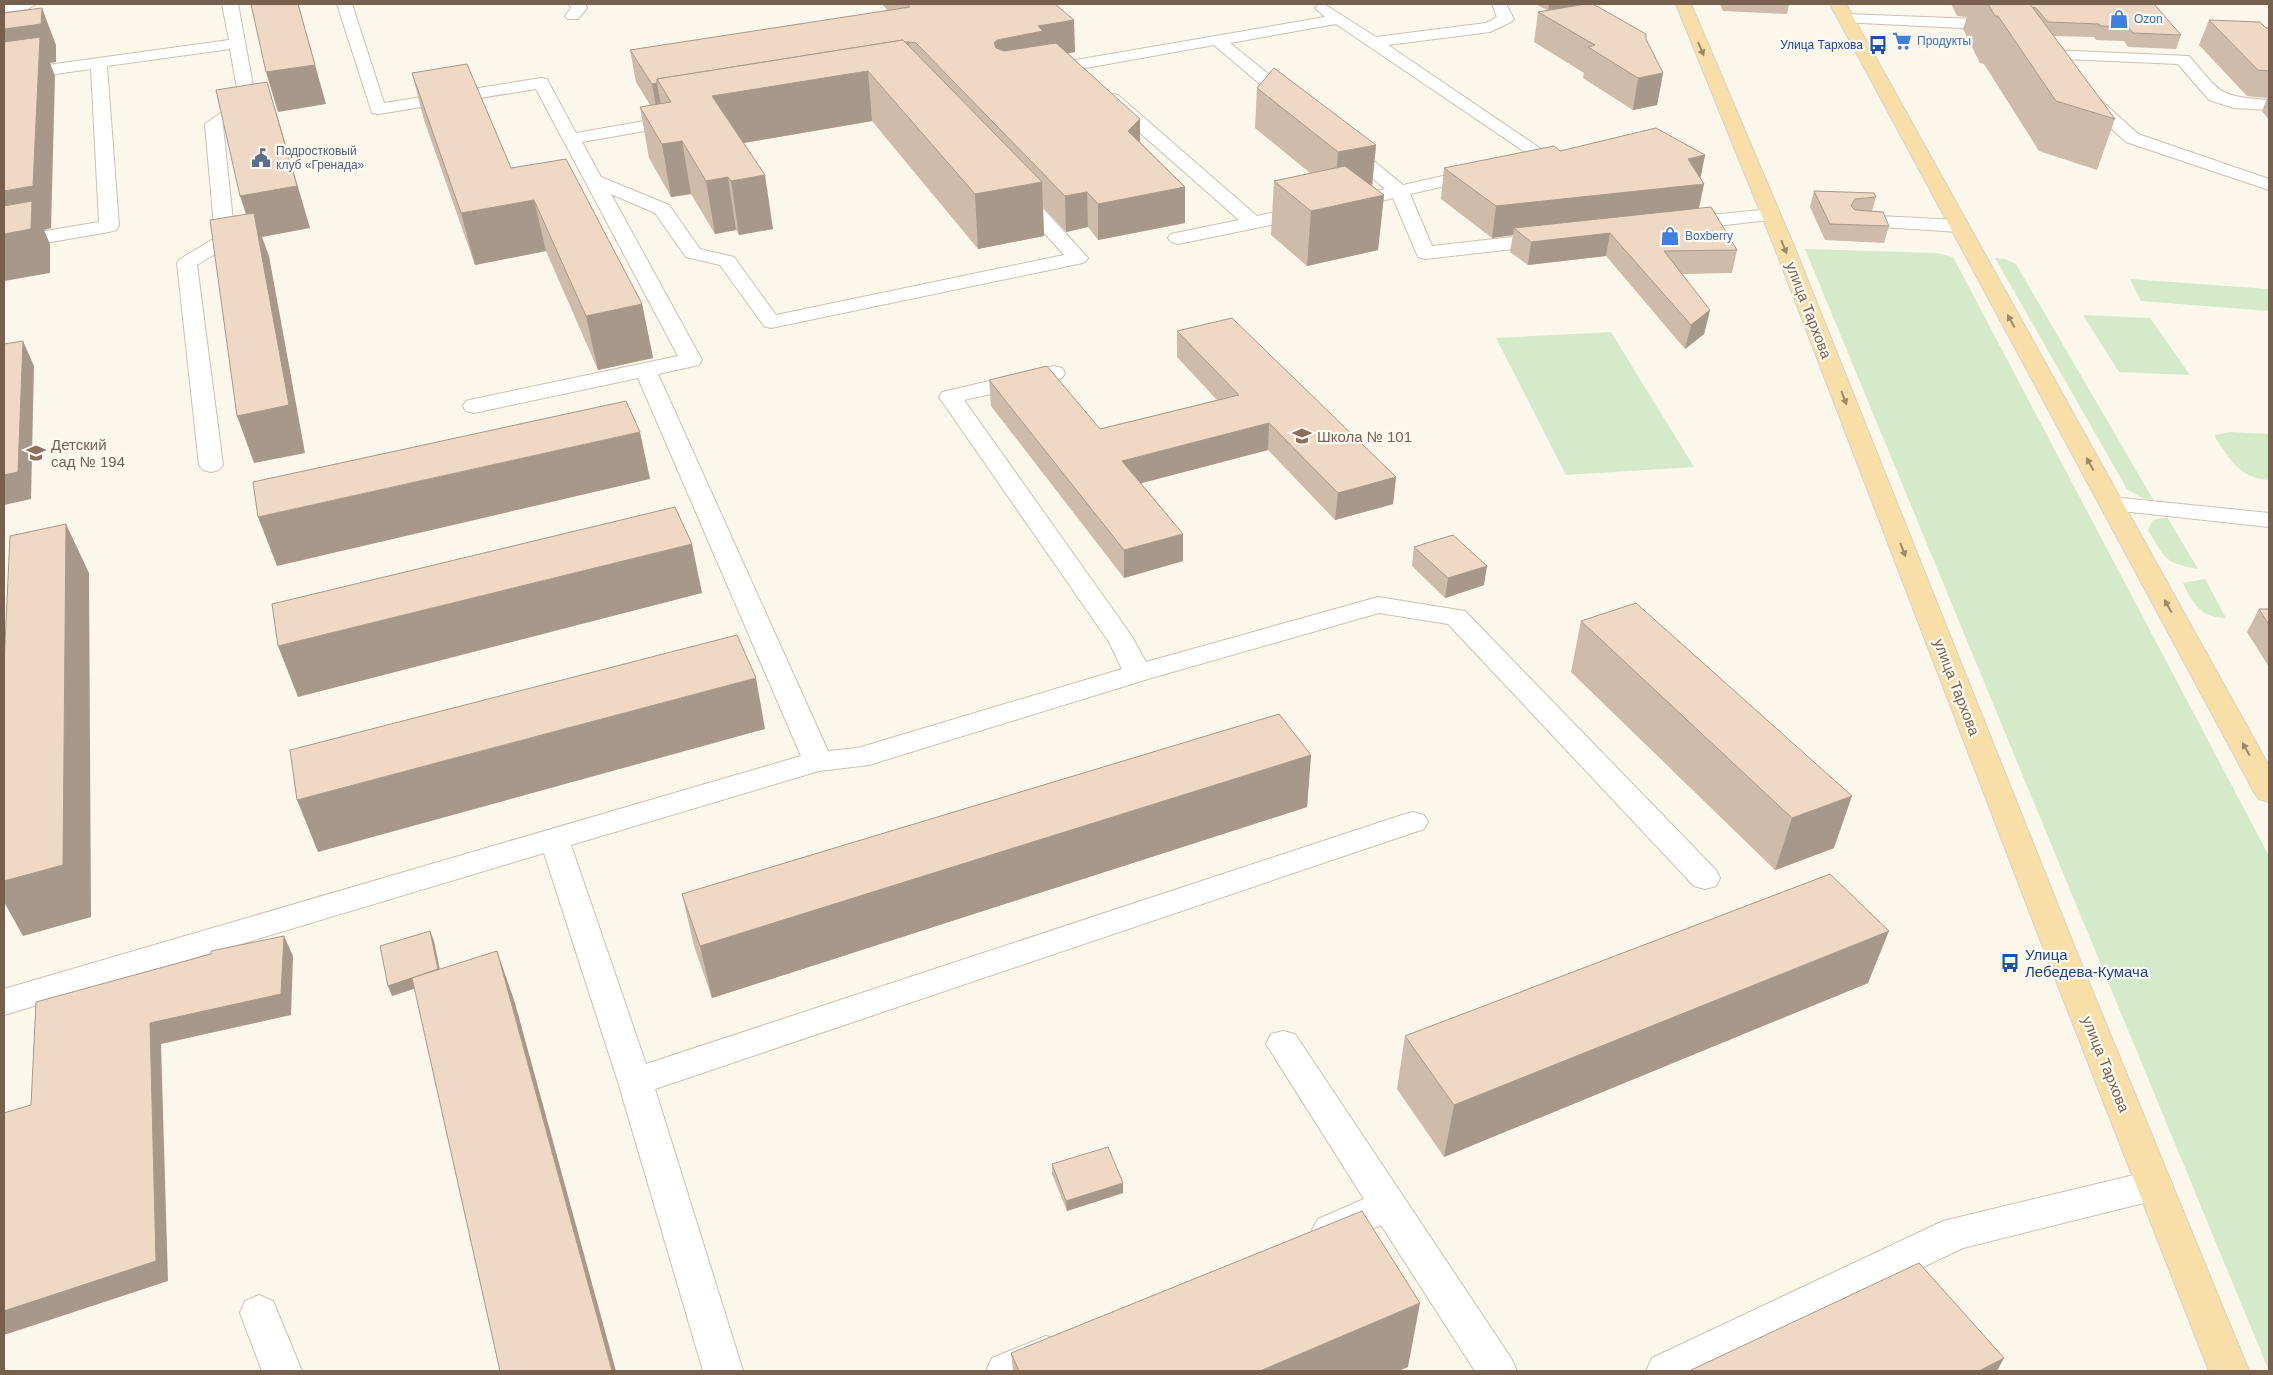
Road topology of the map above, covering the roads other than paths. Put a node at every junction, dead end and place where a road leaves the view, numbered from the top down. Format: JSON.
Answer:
{"nodes":[{"id":1,"x":28,"y":4,"type":"edge"},
{"id":2,"x":230,"y":4,"type":"edge"},
{"id":3,"x":344,"y":4,"type":"edge"},
{"id":4,"x":1317,"y":4,"type":"edge"},
{"id":5,"x":1498,"y":4,"type":"edge"},
{"id":6,"x":1682,"y":4,"type":"edge"},
{"id":7,"x":4,"y":7,"type":"edge"},
{"id":8,"x":1842,"y":12,"type":"edge"},
{"id":9,"x":1338,"y":19,"type":"junction"},
{"id":10,"x":2024,"y":26,"type":"edge"},
{"id":11,"x":1217,"y":40,"type":"junction"},
{"id":12,"x":2037,"y":40,"type":"edge"},
{"id":13,"x":1373,"y":42,"type":"junction"},
{"id":14,"x":238,"y":43,"type":"junction"},
{"id":15,"x":2050,"y":55,"type":"junction"},
{"id":16,"x":99,"y":64,"type":"junction"},
{"id":17,"x":1073,"y":65,"type":"junction"},
{"id":18,"x":2063,"y":69,"type":"edge"},
{"id":19,"x":1024,"y":74,"type":"edge"},
{"id":20,"x":4,"y":76,"type":"edge"},
{"id":21,"x":2076,"y":84,"type":"edge"},
{"id":22,"x":2269,"y":105,"type":"edge"},
{"id":23,"x":1308,"y":116,"type":"edge"},
{"id":24,"x":698,"y":117,"type":"edge"},
{"id":25,"x":1331,"y":135,"type":"edge"},
{"id":26,"x":571,"y":139,"type":"junction"},
{"id":27,"x":1524,"y":162,"type":"edge"},
{"id":28,"x":1496,"y":169,"type":"edge"},
{"id":29,"x":1004,"y":178,"type":"edge"},
{"id":30,"x":594,"y":181,"type":"junction"},
{"id":31,"x":2269,"y":185,"type":"edge"},
{"id":32,"x":1400,"y":192,"type":"junction"},
{"id":33,"x":1361,"y":200,"type":"edge"},
{"id":34,"x":1322,"y":208,"type":"edge"},
{"id":35,"x":1771,"y":215,"type":"junction"},
{"id":36,"x":1858,"y":221,"type":"edge"},
{"id":37,"x":1253,"y":222,"type":"junction"},
{"id":38,"x":1659,"y":226,"type":"edge"},
{"id":39,"x":1959,"y":226,"type":"junction"},
{"id":40,"x":1562,"y":237,"type":"edge"},
{"id":41,"x":1178,"y":238,"type":"dead end"},
{"id":42,"x":4,"y":244,"type":"edge"},
{"id":43,"x":645,"y":370,"type":"junction"},
{"id":44,"x":1054,"y":373,"type":"edge"},
{"id":45,"x":474,"y":406,"type":"dead end"},
{"id":46,"x":211,"y":466,"type":"dead end"},
{"id":47,"x":2112,"y":504,"type":"junction"},
{"id":48,"x":2269,"y":520,"type":"edge"},
{"id":49,"x":1138,"y":673,"type":"junction"},
{"id":50,"x":818,"y":761,"type":"junction"},
{"id":51,"x":2269,"y":792,"type":"edge"},
{"id":52,"x":1413,"y":822,"type":"dead end"},
{"id":53,"x":554,"y":838,"type":"junction"},
{"id":54,"x":1706,"y":878,"type":"dead end"},
{"id":55,"x":4,"y":1002,"type":"edge"},
{"id":56,"x":1283,"y":1044,"type":"dead end"},
{"id":57,"x":634,"y":1082,"type":"junction"},
{"id":58,"x":2155,"y":1186,"type":"junction"},
{"id":59,"x":1388,"y":1205,"type":"junction"},
{"id":60,"x":1297,"y":1244,"type":"edge"},
{"id":61,"x":259,"y":1313,"type":"dead end"},
{"id":62,"x":1079,"y":1340,"type":"edge"},
{"id":63,"x":282,"y":1371,"type":"edge"},
{"id":64,"x":723,"y":1371,"type":"edge"},
{"id":65,"x":1006,"y":1371,"type":"edge"},
{"id":66,"x":1497,"y":1371,"type":"edge"},
{"id":67,"x":1666,"y":1371,"type":"edge"},
{"id":68,"x":2229,"y":1371,"type":"edge"}],
"edges":[{"from":1,"to":7,"type":"street"},
{"from":2,"to":14,"type":"street"},
{"from":3,"to":26,"type":"street"},
{"from":4,"to":9,"type":"street"},
{"from":5,"to":13,"type":"street"},
{"from":6,"to":35,"type":"main road","name":"улица Тархова","one_way":true},
{"from":8,"to":10,"type":"street"},
{"from":8,"to":39,"type":"main road"},
{"from":9,"to":11,"type":"street"},
{"from":9,"to":13,"type":"street"},
{"from":11,"to":17,"type":"street"},
{"from":11,"to":23,"type":"street"},
{"from":12,"to":15,"type":"street"},
{"from":13,"to":27,"type":"street"},
{"from":14,"to":16,"type":"street"},
{"from":14,"to":46,"type":"street"},
{"from":15,"to":18,"type":"street"},
{"from":15,"to":22,"type":"street"},
{"from":16,"to":20,"type":"street"},
{"from":16,"to":42,"type":"street"},
{"from":17,"to":19,"type":"street"},
{"from":17,"to":37,"type":"street"},
{"from":21,"to":31,"type":"street"},
{"from":24,"to":26,"type":"street"},
{"from":25,"to":32,"type":"street"},
{"from":26,"to":30,"type":"street"},
{"from":28,"to":32,"type":"street"},
{"from":29,"to":30,"type":"street"},
{"from":30,"to":43,"type":"street"},
{"from":32,"to":33,"type":"street"},
{"from":32,"to":40,"type":"street"},
{"from":34,"to":37,"type":"street"},
{"from":35,"to":38,"type":"street"},
{"from":35,"to":58,"type":"main road","name":"улица Тархова","one_way":true},
{"from":36,"to":39,"type":"street"},
{"from":37,"to":41,"type":"street"},
{"from":47,"to":39,"type":"main road","one_way":true},
{"from":43,"to":45,"type":"street"},
{"from":43,"to":50,"type":"street"},
{"from":44,"to":49,"type":"street"},
{"from":47,"to":48,"type":"street"},
{"from":51,"to":47,"type":"main road","one_way":true},
{"from":49,"to":50,"type":"street"},
{"from":49,"to":54,"type":"street"},
{"from":50,"to":53,"type":"street"},
{"from":52,"to":57,"type":"street"},
{"from":53,"to":55,"type":"street"},
{"from":53,"to":57,"type":"street"},
{"from":56,"to":59,"type":"street"},
{"from":57,"to":64,"type":"street"},
{"from":58,"to":67,"type":"street"},
{"from":58,"to":68,"type":"main road","name":"улица Тархова"},
{"from":59,"to":60,"type":"street"},
{"from":59,"to":66,"type":"street"},
{"from":61,"to":63,"type":"street"},
{"from":62,"to":65,"type":"street"}]}
